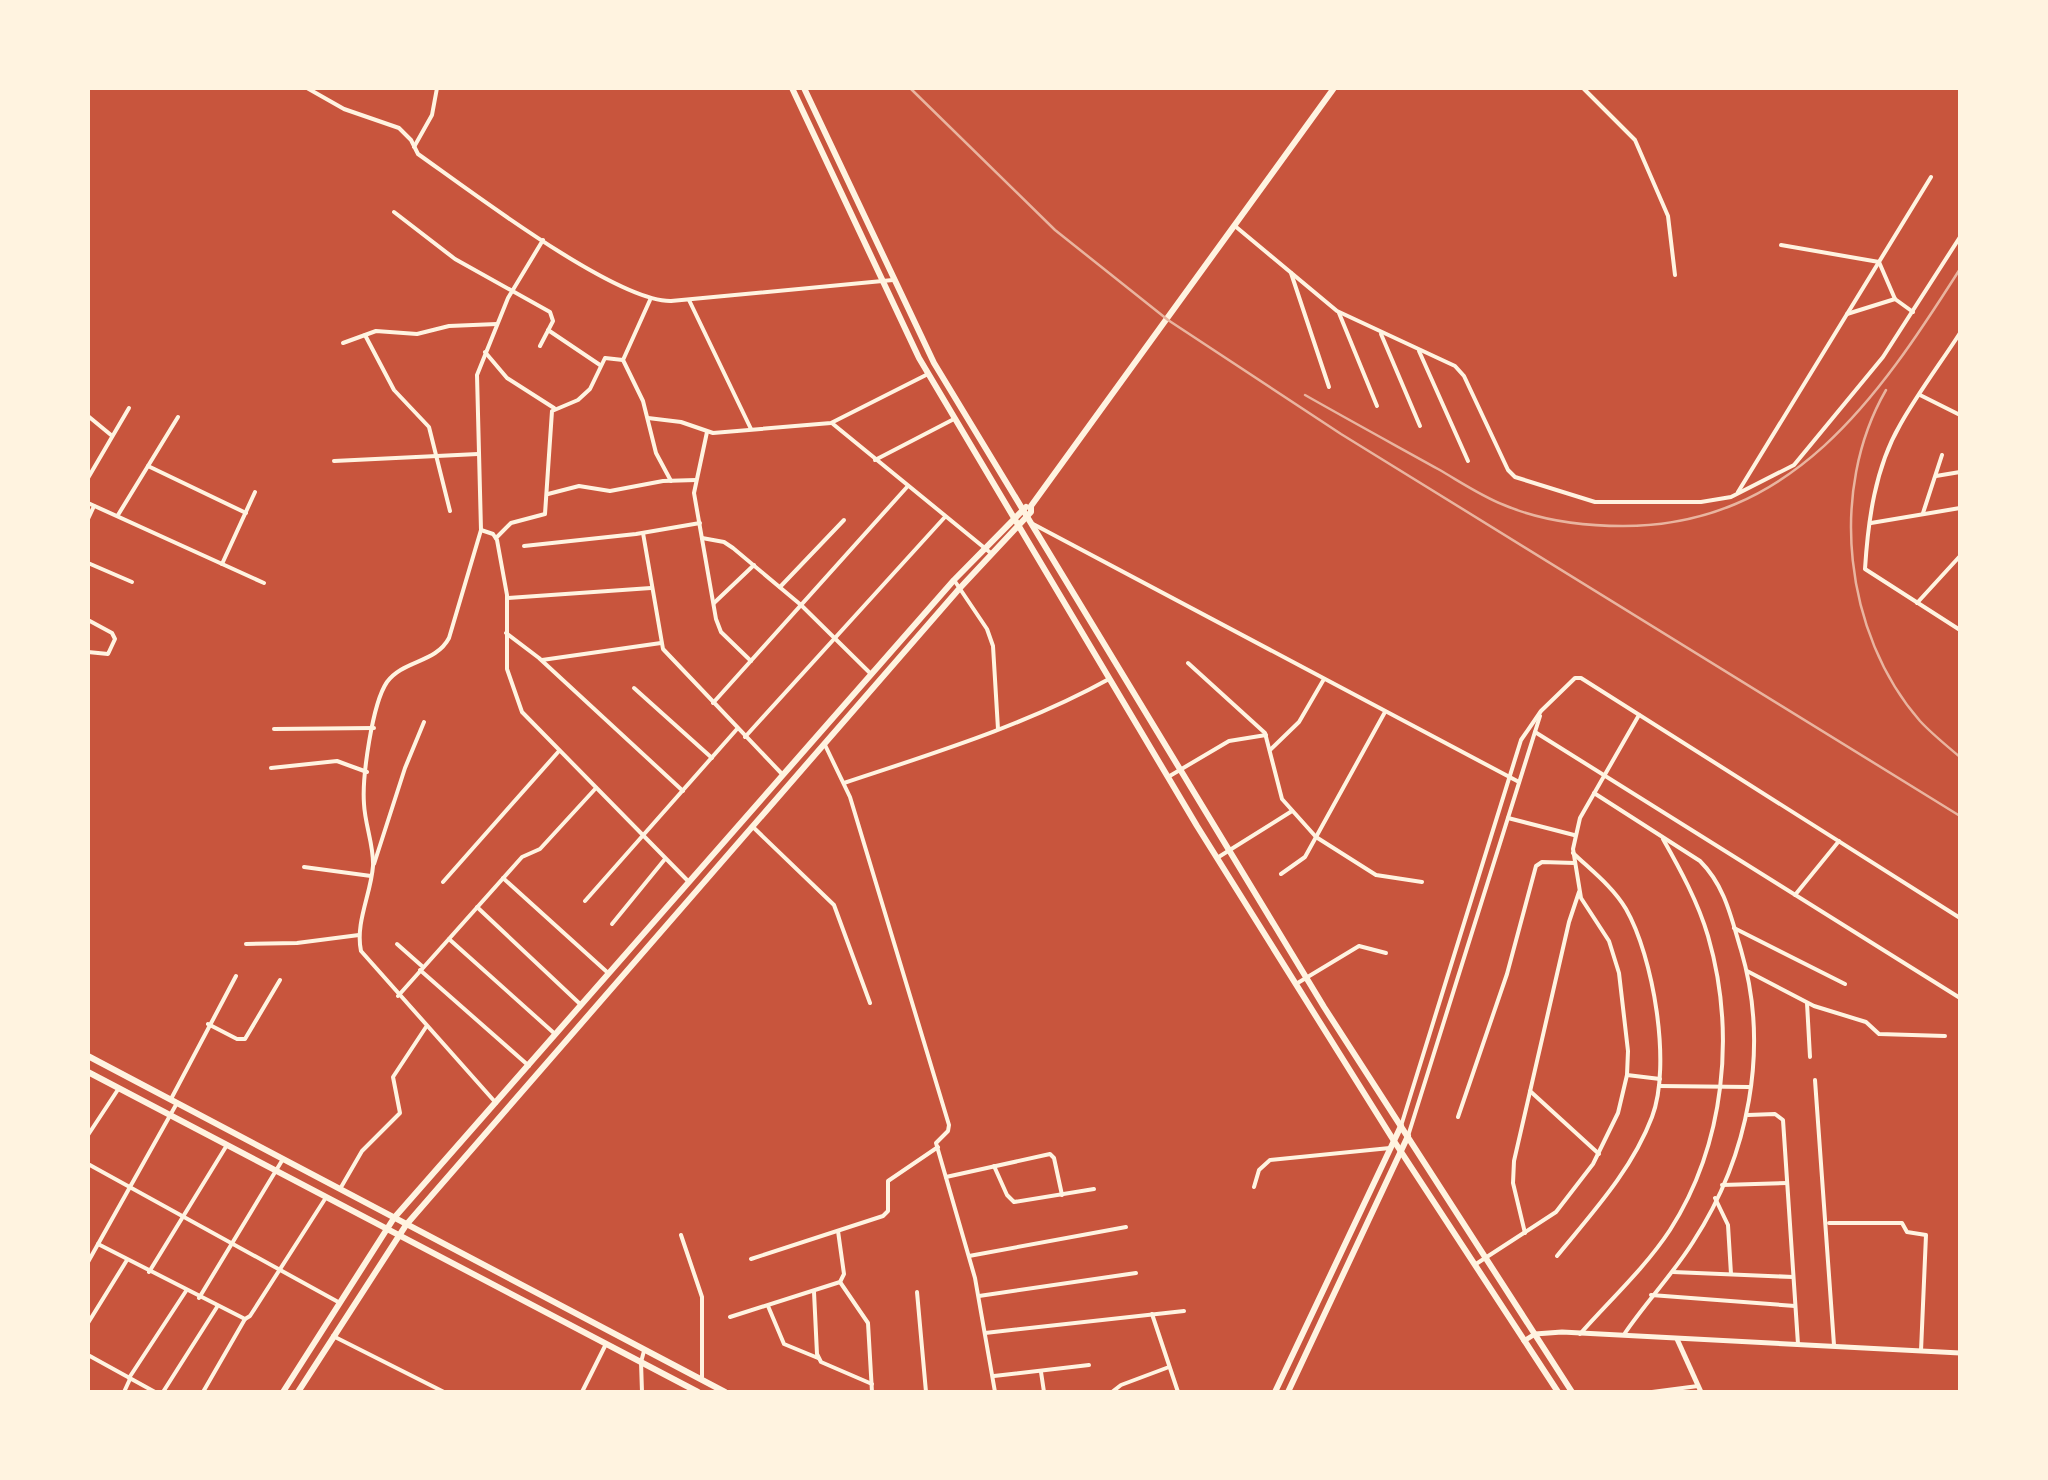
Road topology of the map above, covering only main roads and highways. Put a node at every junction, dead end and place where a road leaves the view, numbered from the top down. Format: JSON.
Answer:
{"nodes":[{"id":1,"x":792,"y":88,"type":"edge"},
{"id":2,"x":804,"y":88,"type":"edge"},
{"id":3,"x":1334,"y":88,"type":"edge"},
{"id":4,"x":1026,"y":516,"type":"junction"},
{"id":5,"x":1016,"y":523,"type":"junction"},
{"id":6,"x":988,"y":552,"type":"junction"},
{"id":7,"x":1126,"y":684,"type":"junction"},
{"id":8,"x":1116,"y":690,"type":"junction"},
{"id":9,"x":88,"y":1056,"type":"edge"},
{"id":10,"x":88,"y":1072,"type":"edge"},
{"id":11,"x":1369,"y":1078,"type":"junction"},
{"id":12,"x":1359,"y":1085,"type":"junction"},
{"id":13,"x":1401,"y":1126,"type":"junction"},
{"id":14,"x":1408,"y":1136,"type":"junction"},
{"id":15,"x":1392,"y":1145,"type":"junction"},
{"id":16,"x":1401,"y":1152,"type":"junction"},
{"id":17,"x":394,"y":1218,"type":"junction"},
{"id":18,"x":406,"y":1225,"type":"junction"},
{"id":19,"x":386,"y":1228,"type":"junction"},
{"id":20,"x":398,"y":1235,"type":"junction"},
{"id":21,"x":283,"y":1392,"type":"edge"},
{"id":22,"x":298,"y":1392,"type":"edge"},
{"id":23,"x":698,"y":1392,"type":"edge"},
{"id":24,"x":725,"y":1392,"type":"edge"},
{"id":25,"x":1275,"y":1392,"type":"edge"},
{"id":26,"x":1288,"y":1392,"type":"edge"},
{"id":27,"x":1558,"y":1392,"type":"edge"},
{"id":28,"x":1572,"y":1392,"type":"edge"}],
"edges":[{"from":1,"to":5,"type":"main road"},
{"from":2,"to":4,"type":"main road"},
{"from":3,"to":4,"type":"main road"},
{"from":4,"to":5,"type":"main road"},
{"from":4,"to":7,"type":"main road"},
{"from":5,"to":6,"type":"main road"},
{"from":5,"to":8,"type":"main road"},
{"from":6,"to":17,"type":"main road"},
{"from":6,"to":18,"type":"main road"},
{"from":7,"to":8,"type":"main road"},
{"from":7,"to":11,"type":"main road"},
{"from":8,"to":12,"type":"main road"},
{"from":9,"to":17,"type":"main road"},
{"from":10,"to":19,"type":"main road"},
{"from":11,"to":12,"type":"main road"},
{"from":11,"to":13,"type":"main road"},
{"from":12,"to":15,"type":"main road"},
{"from":13,"to":14,"type":"main road"},
{"from":13,"to":15,"type":"main road"},
{"from":14,"to":16,"type":"main road"},
{"from":14,"to":28,"type":"main road"},
{"from":15,"to":16,"type":"main road"},
{"from":15,"to":25,"type":"main road"},
{"from":16,"to":26,"type":"main road"},
{"from":16,"to":27,"type":"main road"},
{"from":17,"to":18,"type":"main road"},
{"from":17,"to":19,"type":"main road"},
{"from":18,"to":20,"type":"main road"},
{"from":18,"to":24,"type":"main road"},
{"from":19,"to":20,"type":"main road"},
{"from":19,"to":21,"type":"main road"},
{"from":20,"to":22,"type":"main road"},
{"from":20,"to":23,"type":"main road"}]}
